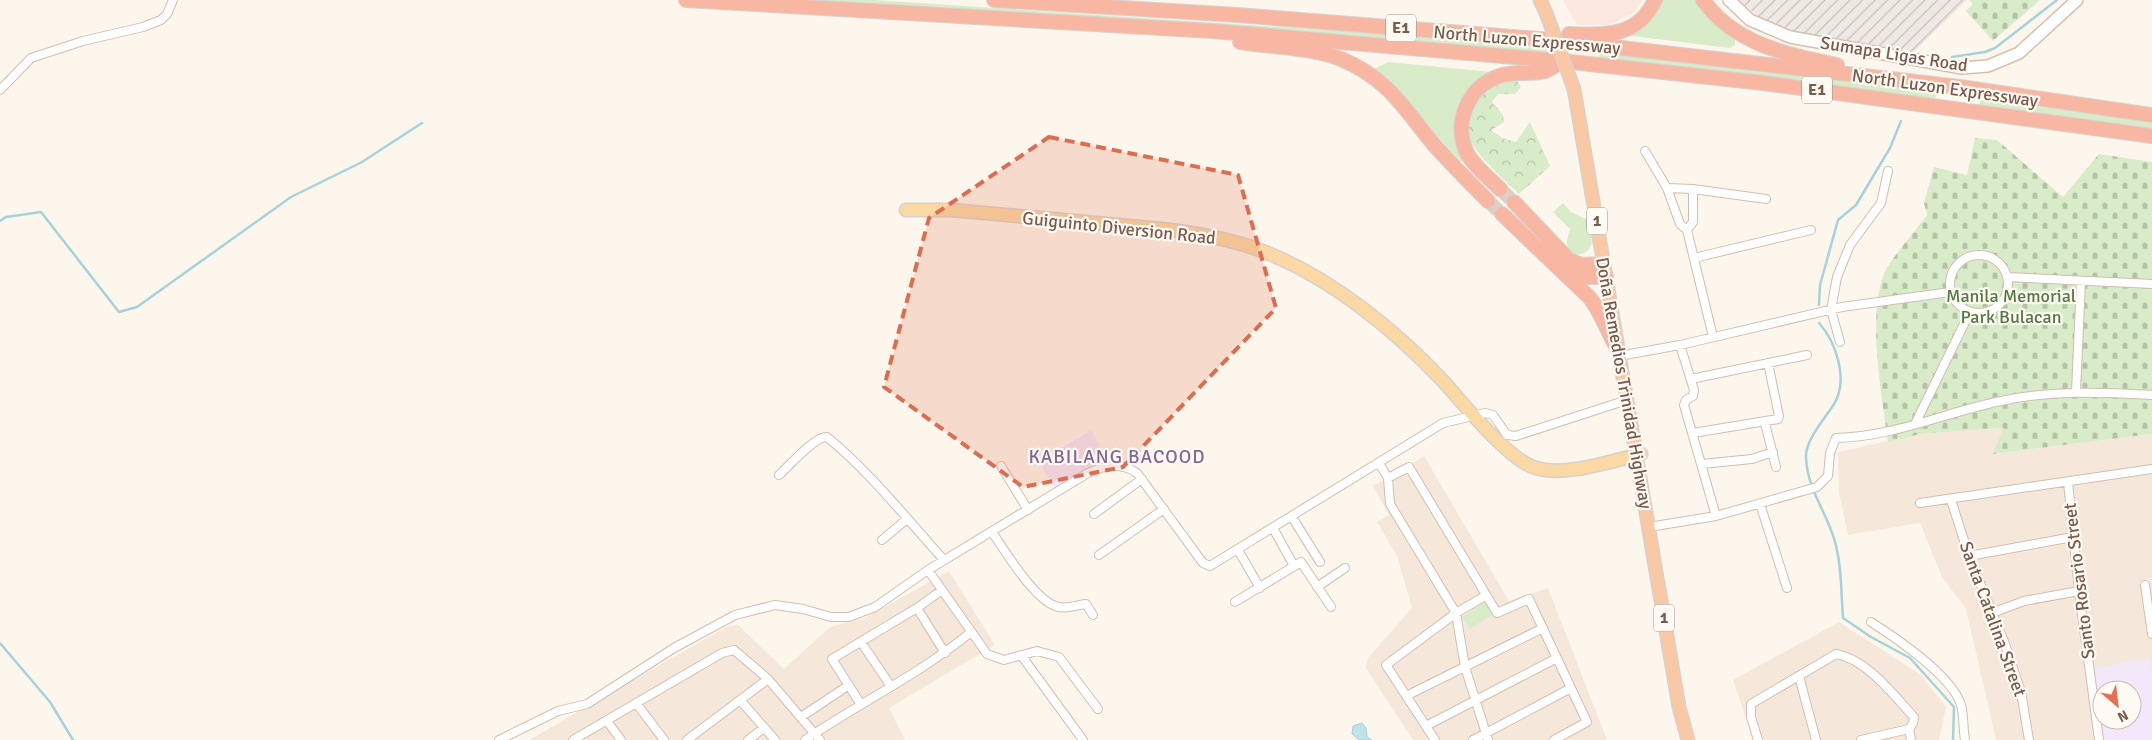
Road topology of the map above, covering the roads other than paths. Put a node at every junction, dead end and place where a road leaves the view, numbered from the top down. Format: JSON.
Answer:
{"nodes":[{"id":1,"x":174,"y":0,"type":"edge"},
{"id":2,"x":686,"y":0,"type":"edge"},
{"id":3,"x":994,"y":0,"type":"edge"},
{"id":4,"x":1540,"y":0,"type":"edge"},
{"id":5,"x":1655,"y":0,"type":"edge"},
{"id":6,"x":1703,"y":0,"type":"edge"},
{"id":7,"x":1729,"y":0,"type":"edge"},
{"id":8,"x":2077,"y":0,"type":"edge"},
{"id":9,"x":1212,"y":31,"type":"junction"},
{"id":10,"x":1552,"y":40,"type":"junction"},
{"id":11,"x":1562,"y":61,"type":"junction"},
{"id":12,"x":1857,"y":76,"type":"junction"},
{"id":13,"x":0,"y":90,"type":"edge"},
{"id":14,"x":2152,"y":115,"type":"edge"},
{"id":15,"x":2152,"y":136,"type":"edge"},
{"id":16,"x":1645,"y":151,"type":"dead end"},
{"id":17,"x":1888,"y":171,"type":"dead end"},
{"id":18,"x":1667,"y":188,"type":"junction"},
{"id":19,"x":1500,"y":189,"type":"tunnel mouth"},
{"id":20,"x":1693,"y":189,"type":"junction"},
{"id":21,"x":1766,"y":199,"type":"dead end"},
{"id":22,"x":1488,"y":201,"type":"tunnel mouth"},
{"id":23,"x":1514,"y":202,"type":"tunnel mouth"},
{"id":24,"x":906,"y":210,"type":"dead end"},
{"id":25,"x":1502,"y":214,"type":"tunnel mouth"},
{"id":26,"x":1687,"y":230,"type":"junction"},
{"id":27,"x":1811,"y":230,"type":"dead end"},
{"id":28,"x":1694,"y":258,"type":"junction"},
{"id":29,"x":1560,"y":269,"type":"junction"},
{"id":30,"x":1605,"y":270,"type":"junction"},
{"id":31,"x":2008,"y":277,"type":"junction"},
{"id":32,"x":2081,"y":281,"type":"junction"},
{"id":33,"x":2152,"y":284,"type":"edge"},
{"id":34,"x":1950,"y":292,"type":"junction"},
{"id":35,"x":1831,"y":310,"type":"junction"},
{"id":36,"x":1970,"y":312,"type":"junction"},
{"id":37,"x":1713,"y":337,"type":"junction"},
{"id":38,"x":1840,"y":342,"type":"dead end"},
{"id":39,"x":1680,"y":345,"type":"junction"},
{"id":40,"x":1618,"y":353,"type":"junction"},
{"id":41,"x":1807,"y":355,"type":"dead end"},
{"id":42,"x":1768,"y":363,"type":"junction"},
{"id":43,"x":1691,"y":379,"type":"junction"},
{"id":44,"x":2076,"y":391,"type":"junction"},
{"id":45,"x":2152,"y":395,"type":"edge"},
{"id":46,"x":1627,"y":400,"type":"junction"},
{"id":47,"x":1474,"y":415,"type":"junction"},
{"id":48,"x":1765,"y":423,"type":"junction"},
{"id":49,"x":1915,"y":424,"type":"junction"},
{"id":50,"x":1693,"y":433,"type":"junction"},
{"id":51,"x":1773,"y":452,"type":"junction"},
{"id":52,"x":1640,"y":454,"type":"dead end"},
{"id":53,"x":1379,"y":463,"type":"junction"},
{"id":54,"x":1702,"y":464,"type":"junction"},
{"id":55,"x":1001,"y":466,"type":"dead end"},
{"id":56,"x":1776,"y":467,"type":"dead end"},
{"id":57,"x":2152,"y":469,"type":"edge"},
{"id":58,"x":779,"y":475,"type":"dead end"},
{"id":59,"x":1388,"y":478,"type":"junction"},
{"id":60,"x":1142,"y":479,"type":"junction"},
{"id":61,"x":2068,"y":482,"type":"junction"},
{"id":62,"x":1951,"y":500,"type":"junction"},
{"id":63,"x":1920,"y":503,"type":"dead end"},
{"id":64,"x":1760,"y":504,"type":"junction"},
{"id":65,"x":1164,"y":509,"type":"junction"},
{"id":66,"x":1028,"y":510,"type":"junction"},
{"id":67,"x":1094,"y":514,"type":"dead end"},
{"id":68,"x":1716,"y":516,"type":"junction"},
{"id":69,"x":1292,"y":517,"type":"junction"},
{"id":70,"x":907,"y":519,"type":"junction"},
{"id":71,"x":1649,"y":527,"type":"junction"},
{"id":72,"x":1273,"y":528,"type":"junction"},
{"id":73,"x":992,"y":532,"type":"junction"},
{"id":74,"x":2073,"y":537,"type":"junction"},
{"id":75,"x":882,"y":540,"type":"dead end"},
{"id":76,"x":1238,"y":550,"type":"junction"},
{"id":77,"x":1099,"y":555,"type":"dead end"},
{"id":78,"x":1968,"y":556,"type":"junction"},
{"id":79,"x":944,"y":560,"type":"junction"},
{"id":80,"x":1320,"y":562,"type":"dead end"},
{"id":81,"x":1294,"y":566,"type":"junction"},
{"id":82,"x":1345,"y":568,"type":"dead end"},
{"id":83,"x":928,"y":570,"type":"junction"},
{"id":84,"x":2145,"y":585,"type":"dead end"},
{"id":85,"x":1318,"y":587,"type":"junction"},
{"id":86,"x":1260,"y":588,"type":"junction"},
{"id":87,"x":1787,"y":588,"type":"dead end"},
{"id":88,"x":942,"y":590,"type":"junction"},
{"id":89,"x":2079,"y":591,"type":"junction"},
{"id":90,"x":1485,"y":596,"type":"junction"},
{"id":91,"x":1235,"y":602,"type":"dead end"},
{"id":92,"x":1331,"y":607,"type":"dead end"},
{"id":93,"x":916,"y":608,"type":"junction"},
{"id":94,"x":1456,"y":613,"type":"junction"},
{"id":95,"x":1992,"y":613,"type":"junction"},
{"id":96,"x":1093,"y":615,"type":"dead end"},
{"id":97,"x":1871,"y":622,"type":"dead end"},
{"id":98,"x":1543,"y":628,"type":"junction"},
{"id":99,"x":971,"y":632,"type":"junction"},
{"id":100,"x":2152,"y":634,"type":"edge"},
{"id":101,"x":861,"y":642,"type":"junction"},
{"id":102,"x":945,"y":653,"type":"junction"},
{"id":103,"x":1022,"y":655,"type":"junction"},
{"id":104,"x":1556,"y":658,"type":"junction"},
{"id":105,"x":1465,"y":667,"type":"junction"},
{"id":106,"x":1799,"y":676,"type":"junction"},
{"id":107,"x":768,"y":679,"type":"junction"},
{"id":108,"x":890,"y":685,"type":"junction"},
{"id":109,"x":849,"y":686,"type":"junction"},
{"id":110,"x":1571,"y":688,"type":"junction"},
{"id":111,"x":1406,"y":696,"type":"junction"},
{"id":112,"x":740,"y":700,"type":"junction"},
{"id":113,"x":1475,"y":701,"type":"junction"},
{"id":114,"x":636,"y":703,"type":"junction"},
{"id":115,"x":860,"y":703,"type":"junction"},
{"id":116,"x":1098,"y":709,"type":"dead end"},
{"id":117,"x":801,"y":717,"type":"junction"},
{"id":118,"x":607,"y":721,"type":"junction"},
{"id":119,"x":1426,"y":726,"type":"junction"},
{"id":120,"x":764,"y":728,"type":"junction"},
{"id":121,"x":1909,"y":729,"type":"junction"},
{"id":122,"x":817,"y":737,"type":"edge"},
{"id":123,"x":1487,"y":737,"type":"edge"},
{"id":124,"x":576,"y":739,"type":"edge"},
{"id":125,"x":498,"y":740,"type":"edge"},
{"id":126,"x":621,"y":740,"type":"edge"},
{"id":127,"x":664,"y":740,"type":"edge"},
{"id":128,"x":687,"y":740,"type":"edge"},
{"id":129,"x":748,"y":740,"type":"edge"},
{"id":130,"x":775,"y":740,"type":"edge"},
{"id":131,"x":805,"y":740,"type":"edge"},
{"id":132,"x":1084,"y":740,"type":"edge"},
{"id":133,"x":1435,"y":740,"type":"edge"},
{"id":134,"x":1473,"y":740,"type":"edge"},
{"id":135,"x":1554,"y":740,"type":"edge"},
{"id":136,"x":1688,"y":740,"type":"edge"},
{"id":137,"x":1758,"y":740,"type":"edge"},
{"id":138,"x":1816,"y":740,"type":"edge"},
{"id":139,"x":1861,"y":740,"type":"edge"},
{"id":140,"x":1911,"y":740,"type":"edge"},
{"id":141,"x":1965,"y":740,"type":"edge"},
{"id":142,"x":2029,"y":740,"type":"edge"},
{"id":143,"x":2099,"y":740,"type":"edge"}],
"edges":[{"from":1,"to":13,"type":"street"},
{"from":2,"to":9,"type":"highway","name":"North Luzon Expressway","number":"E1"},
{"from":3,"to":10,"type":"highway","name":"North Luzon Expressway","number":"E1"},
{"from":4,"to":30,"type":"highway","name":"Doña Remedios Trinidad Highway","number":"1","bridge":true},
{"from":5,"to":10,"type":"highway"},
{"from":6,"to":12,"type":"highway"},
{"from":7,"to":8,"type":"main road","name":"Sumapa Ligas Road"},
{"from":9,"to":11,"type":"highway","name":"North Luzon Expressway","number":"E1"},
{"from":9,"to":22,"type":"highway"},
{"from":10,"to":12,"type":"highway","name":"North Luzon Expressway","number":"E1"},
{"from":11,"to":15,"type":"highway","name":"North Luzon Expressway","number":"E1"},
{"from":11,"to":19,"type":"highway"},
{"from":12,"to":14,"type":"highway","name":"North Luzon Expressway","number":"E1"},
{"from":16,"to":18,"type":"street"},
{"from":17,"to":35,"type":"street"},
{"from":18,"to":20,"type":"street"},
{"from":18,"to":26,"type":"street"},
{"from":20,"to":21,"type":"street"},
{"from":20,"to":26,"type":"street"},
{"from":23,"to":30,"type":"highway"},
{"from":24,"to":47,"type":"main road","name":"Guiguinto Diversion Road"},
{"from":25,"to":29,"type":"highway"},
{"from":26,"to":28,"type":"street"},
{"from":27,"to":28,"type":"street"},
{"from":28,"to":37,"type":"street"},
{"from":29,"to":30,"type":"highway"},
{"from":29,"to":40,"type":"highway"},
{"from":30,"to":40,"type":"highway","name":"Doña Remedios Trinidad Highway","number":"1"},
{"from":31,"to":32,"type":"street"},
{"from":31,"to":34,"type":"street"},
{"from":31,"to":36,"type":"street"},
{"from":32,"to":33,"type":"street"},
{"from":32,"to":44,"type":"street"},
{"from":34,"to":35,"type":"street"},
{"from":34,"to":36,"type":"street"},
{"from":35,"to":37,"type":"street"},
{"from":35,"to":38,"type":"street"},
{"from":36,"to":49,"type":"street"},
{"from":37,"to":39,"type":"street"},
{"from":39,"to":40,"type":"street"},
{"from":39,"to":43,"type":"street"},
{"from":40,"to":46,"type":"highway","name":"Doña Remedios Trinidad Highway","number":"1"},
{"from":41,"to":42,"type":"street"},
{"from":42,"to":43,"type":"street"},
{"from":42,"to":48,"type":"street"},
{"from":43,"to":50,"type":"street"},
{"from":44,"to":45,"type":"street"},
{"from":44,"to":49,"type":"street"},
{"from":46,"to":47,"type":"street"},
{"from":46,"to":71,"type":"highway","name":"Doña Remedios Trinidad Highway","number":"1"},
{"from":47,"to":52,"type":"main road","name":"Guiguinto Diversion Road"},
{"from":47,"to":53,"type":"street"},
{"from":48,"to":50,"type":"street"},
{"from":48,"to":51,"type":"street"},
{"from":49,"to":64,"type":"street"},
{"from":50,"to":54,"type":"street"},
{"from":51,"to":54,"type":"street"},
{"from":51,"to":56,"type":"street"},
{"from":53,"to":59,"type":"street"},
{"from":53,"to":69,"type":"street"},
{"from":54,"to":68,"type":"street"},
{"from":55,"to":66,"type":"street"},
{"from":57,"to":61,"type":"street"},
{"from":58,"to":70,"type":"street"},
{"from":59,"to":90,"type":"street"},
{"from":59,"to":94,"type":"street"},
{"from":60,"to":65,"type":"street"},
{"from":60,"to":66,"type":"street"},
{"from":60,"to":67,"type":"street"},
{"from":61,"to":62,"type":"street"},
{"from":61,"to":74,"type":"street","name":"Santo Rosario Street"},
{"from":62,"to":63,"type":"street"},
{"from":62,"to":78,"type":"street","name":"Santa Catalina Street"},
{"from":64,"to":68,"type":"street"},
{"from":64,"to":87,"type":"street"},
{"from":65,"to":76,"type":"street"},
{"from":65,"to":77,"type":"street"},
{"from":66,"to":73,"type":"street"},
{"from":68,"to":71,"type":"street"},
{"from":69,"to":72,"type":"street"},
{"from":69,"to":80,"type":"street"},
{"from":70,"to":75,"type":"street"},
{"from":70,"to":79,"type":"street"},
{"from":71,"to":136,"type":"highway","name":"Doña Remedios Trinidad Highway","number":"1"},
{"from":72,"to":76,"type":"street"},
{"from":72,"to":81,"type":"street"},
{"from":73,"to":79,"type":"street"},
{"from":73,"to":96,"type":"street"},
{"from":74,"to":78,"type":"street"},
{"from":74,"to":89,"type":"street","name":"Santo Rosario Street"},
{"from":76,"to":86,"type":"street"},
{"from":78,"to":95,"type":"street","name":"Santa Catalina Street"},
{"from":79,"to":83,"type":"street"},
{"from":81,"to":85,"type":"street"},
{"from":81,"to":86,"type":"street"},
{"from":82,"to":85,"type":"street"},
{"from":83,"to":88,"type":"street"},
{"from":83,"to":125,"type":"street"},
{"from":84,"to":100,"type":"street"},
{"from":85,"to":92,"type":"street"},
{"from":86,"to":91,"type":"street"},
{"from":88,"to":93,"type":"street"},
{"from":88,"to":99,"type":"street"},
{"from":89,"to":95,"type":"street"},
{"from":89,"to":143,"type":"street","name":"Santo Rosario Street"},
{"from":90,"to":94,"type":"street"},
{"from":90,"to":98,"type":"street"},
{"from":93,"to":101,"type":"street"},
{"from":93,"to":102,"type":"street"},
{"from":94,"to":105,"type":"street"},
{"from":94,"to":111,"type":"street"},
{"from":95,"to":142,"type":"street","name":"Santa Catalina Street"},
{"from":97,"to":141,"type":"street"},
{"from":98,"to":104,"type":"street"},
{"from":98,"to":105,"type":"street"},
{"from":99,"to":102,"type":"street"},
{"from":99,"to":103,"type":"street"},
{"from":101,"to":108,"type":"street"},
{"from":101,"to":109,"type":"street"},
{"from":102,"to":108,"type":"street"},
{"from":103,"to":116,"type":"street"},
{"from":103,"to":132,"type":"street"},
{"from":104,"to":110,"type":"street"},
{"from":104,"to":113,"type":"street"},
{"from":105,"to":111,"type":"street"},
{"from":105,"to":113,"type":"street"},
{"from":106,"to":121,"type":"street"},
{"from":106,"to":137,"type":"street"},
{"from":106,"to":138,"type":"street"},
{"from":107,"to":112,"type":"street"},
{"from":107,"to":114,"type":"street"},
{"from":107,"to":117,"type":"street"},
{"from":108,"to":115,"type":"street"},
{"from":109,"to":115,"type":"street"},
{"from":109,"to":117,"type":"street"},
{"from":110,"to":123,"type":"street"},
{"from":110,"to":135,"type":"street"},
{"from":111,"to":119,"type":"street"},
{"from":112,"to":120,"type":"street"},
{"from":112,"to":128,"type":"street"},
{"from":113,"to":119,"type":"street"},
{"from":113,"to":123,"type":"street"},
{"from":114,"to":118,"type":"street"},
{"from":114,"to":127,"type":"street"},
{"from":115,"to":122,"type":"street"},
{"from":117,"to":122,"type":"street"},
{"from":118,"to":124,"type":"street"},
{"from":118,"to":126,"type":"street"},
{"from":119,"to":133,"type":"street"},
{"from":120,"to":129,"type":"street"},
{"from":120,"to":130,"type":"street"},
{"from":121,"to":139,"type":"street"},
{"from":121,"to":140,"type":"street"},
{"from":122,"to":131,"type":"street"},
{"from":123,"to":134,"type":"street"}]}
